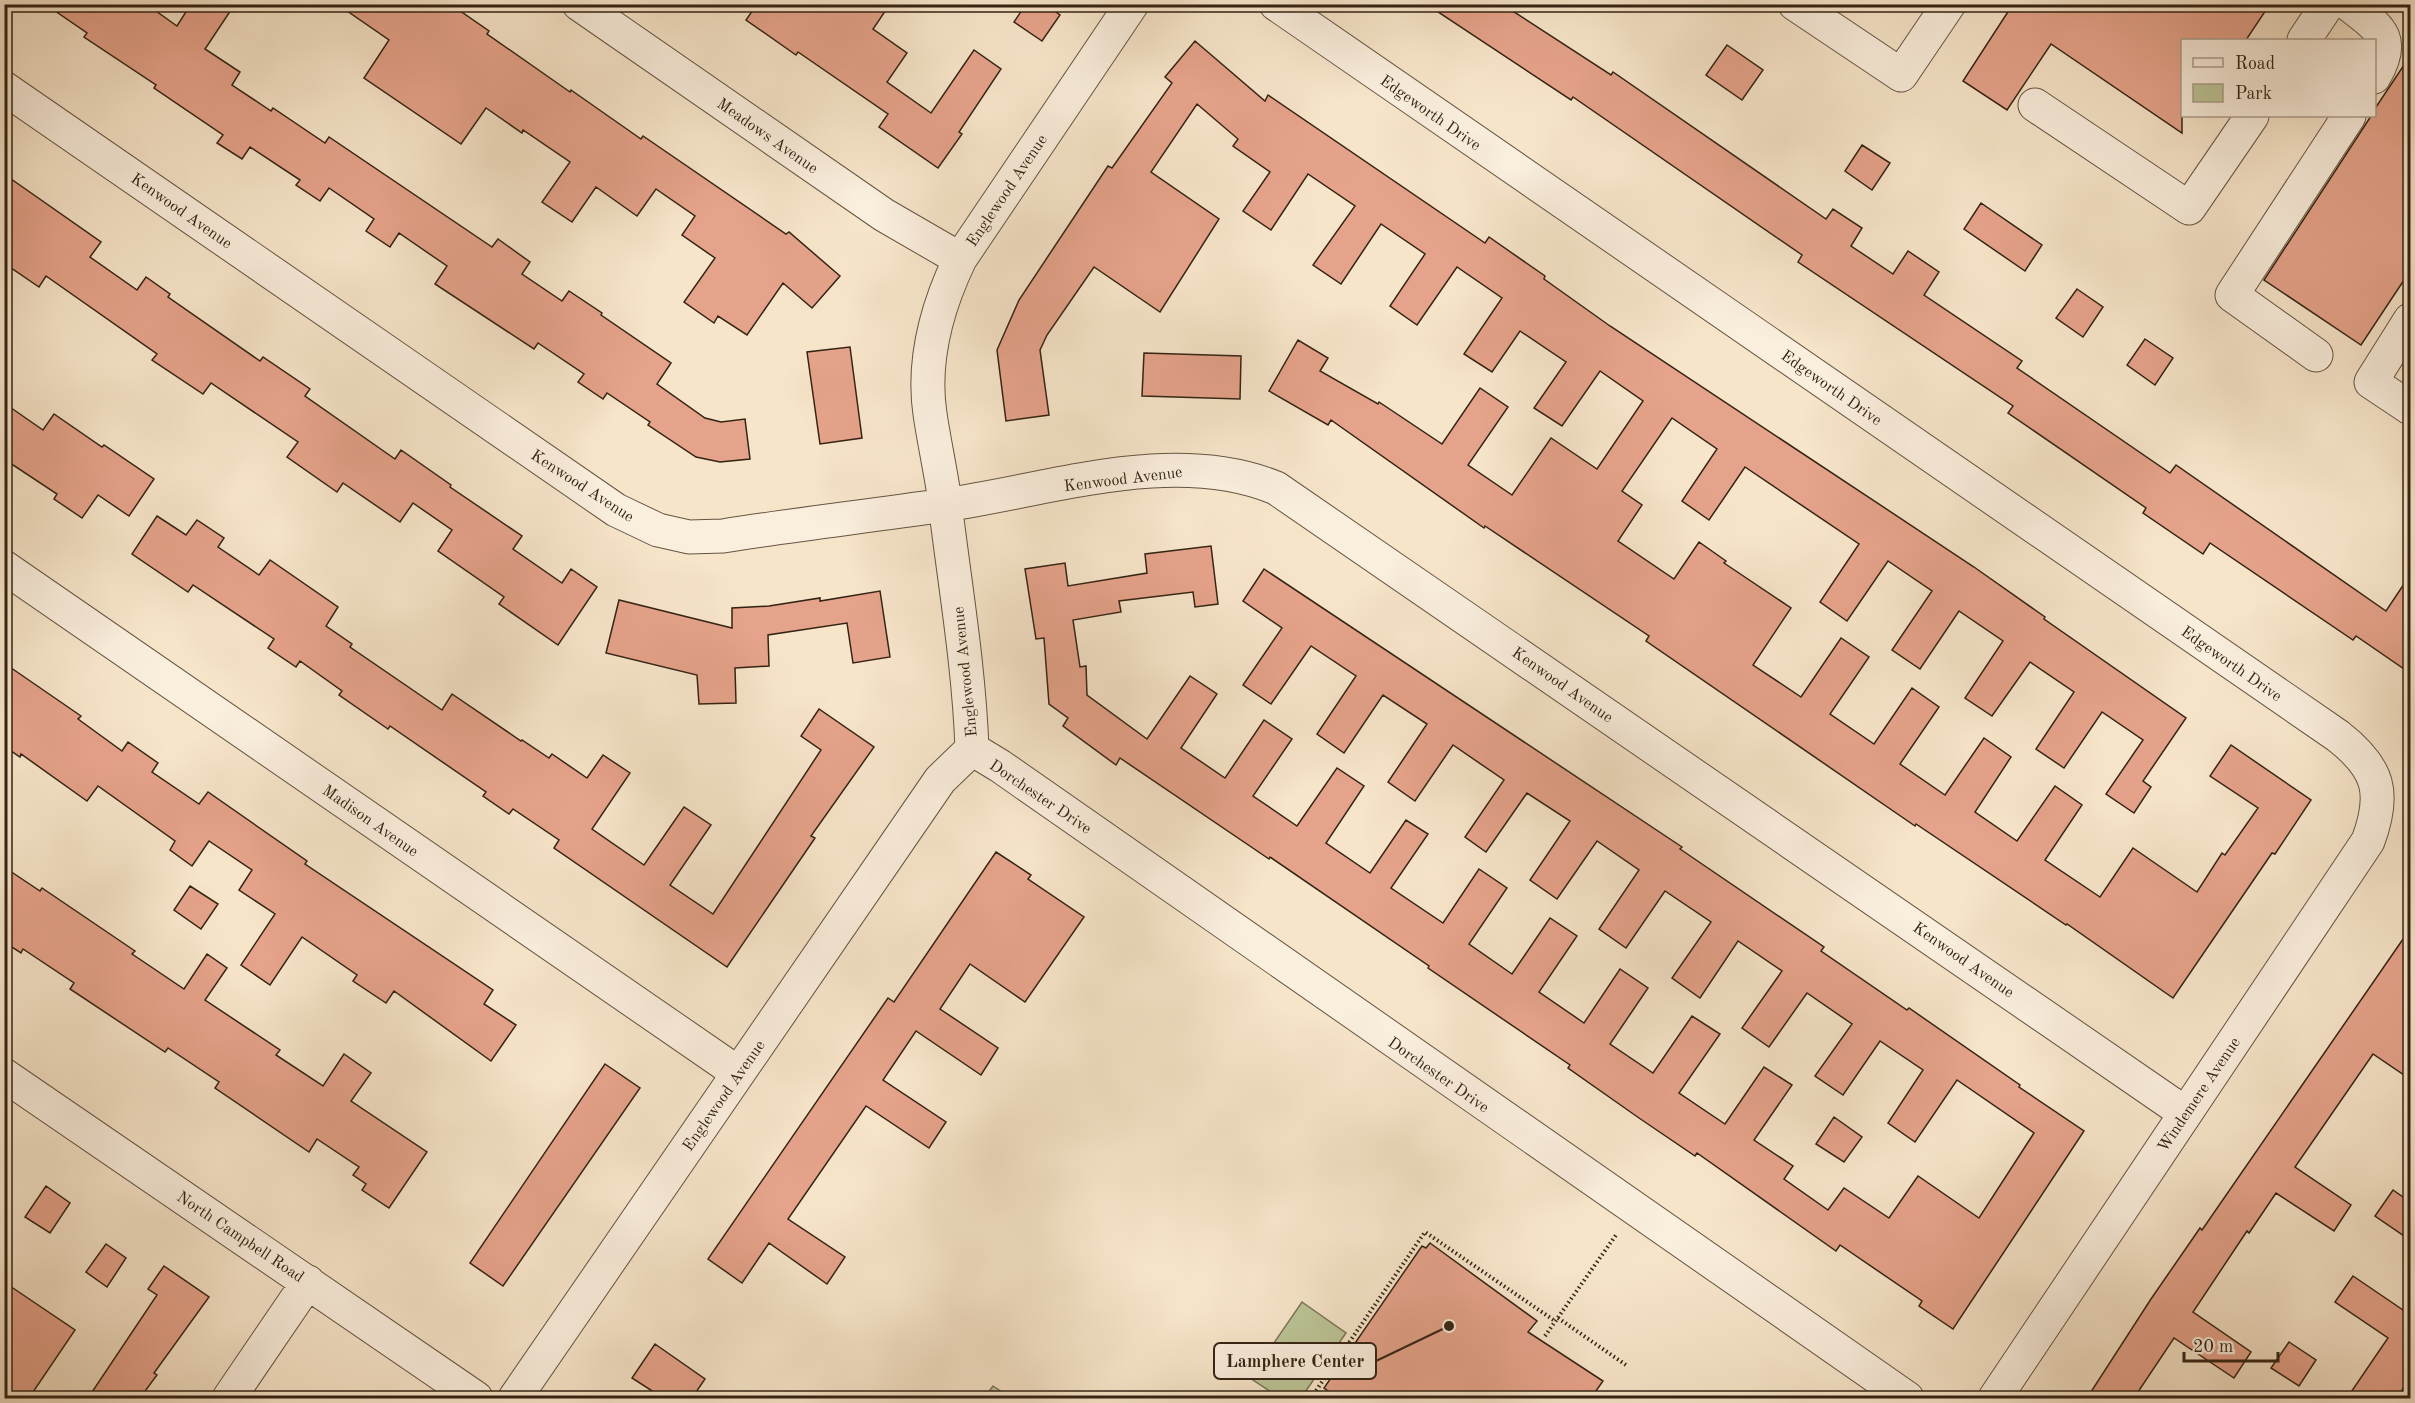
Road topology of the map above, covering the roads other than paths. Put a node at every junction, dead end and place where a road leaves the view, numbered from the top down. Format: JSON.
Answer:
{"nodes":[{"id":1,"x":579,"y":4,"type":"edge"},
{"id":2,"x":1132,"y":4,"type":"edge"},
{"id":3,"x":1276,"y":4,"type":"edge"},
{"id":4,"x":1795,"y":4,"type":"edge"},
{"id":5,"x":1949,"y":4,"type":"edge"},
{"id":6,"x":2328,"y":4,"type":"edge"},
{"id":7,"x":2348,"y":4,"type":"edge"},
{"id":8,"x":2305,"y":39,"type":"edge"},
{"id":9,"x":2376,"y":72,"type":"edge"},
{"id":10,"x":4,"y":88,"type":"edge"},
{"id":11,"x":2035,"y":105,"type":"dead end"},
{"id":12,"x":2251,"y":117,"type":"edge"},
{"id":13,"x":2348,"y":117,"type":"edge"},
{"id":14,"x":960,"y":259,"type":"junction"},
{"id":15,"x":2410,"y":320,"type":"edge"},
{"id":16,"x":2316,"y":355,"type":"dead end"},
{"id":17,"x":2410,"y":408,"type":"edge"},
{"id":18,"x":945,"y":505,"type":"junction"},
{"id":19,"x":4,"y":567,"type":"edge"},
{"id":20,"x":972,"y":750,"type":"junction"},
{"id":21,"x":2376,"y":782,"type":"joint"},
{"id":22,"x":738,"y":1072,"type":"junction"},
{"id":23,"x":4,"y":1075,"type":"edge"},
{"id":24,"x":2185,"y":1113,"type":"junction"},
{"id":25,"x":308,"y":1282,"type":"junction"},
{"id":26,"x":230,"y":1398,"type":"edge"},
{"id":27,"x":476,"y":1398,"type":"edge"},
{"id":28,"x":515,"y":1398,"type":"edge"},
{"id":29,"x":1907,"y":1398,"type":"edge"},
{"id":30,"x":1995,"y":1398,"type":"edge"}],
"edges":[{"from":1,"to":14,"type":"street","name":"Meadows Avenue"},
{"from":2,"to":14,"type":"street","name":"Englewood Avenue"},
{"from":3,"to":21,"type":"street","name":"Edgeworth Drive"},
{"from":4,"to":5,"type":"street"},
{"from":6,"to":8,"type":"street"},
{"from":7,"to":9,"type":"street"},
{"from":10,"to":18,"type":"street","name":"Kenwood Avenue"},
{"from":11,"to":12,"type":"street"},
{"from":13,"to":16,"type":"street"},
{"from":14,"to":18,"type":"street","name":"Englewood Avenue"},
{"from":15,"to":17,"type":"street"},
{"from":18,"to":20,"type":"street","name":"Englewood Avenue"},
{"from":18,"to":24,"type":"street","name":"Kenwood Avenue"},
{"from":19,"to":22,"type":"street","name":"Madison Avenue"},
{"from":20,"to":22,"type":"street","name":"Englewood Avenue"},
{"from":20,"to":29,"type":"street","name":"Dorchester Drive"},
{"from":21,"to":24,"type":"street","name":"Windemere Avenue"},
{"from":22,"to":28,"type":"street","name":"Englewood Avenue"},
{"from":23,"to":25,"type":"street","name":"North Campbell Road"},
{"from":24,"to":30,"type":"street","name":"Windemere Avenue"},
{"from":25,"to":26,"type":"street"},
{"from":25,"to":27,"type":"street","name":"North Campbell Road"}]}
